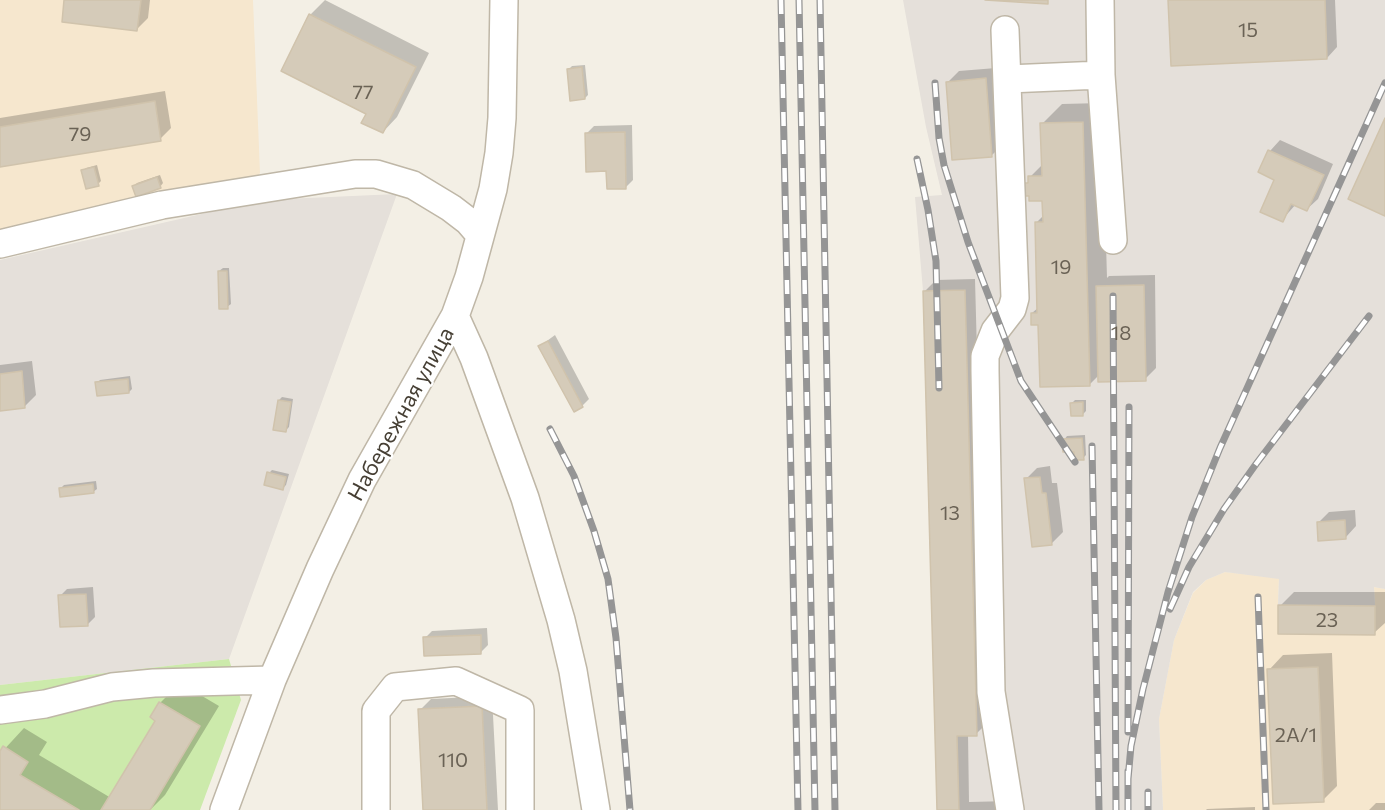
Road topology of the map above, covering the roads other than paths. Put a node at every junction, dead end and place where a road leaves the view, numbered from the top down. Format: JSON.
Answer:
{"nodes":[{"id":1,"x":504,"y":0,"type":"edge"},
{"id":2,"x":1100,"y":0,"type":"edge"},
{"id":3,"x":1005,"y":30,"type":"dead end"},
{"id":4,"x":1101,"y":75,"type":"junction"},
{"id":5,"x":1008,"y":79,"type":"junction"},
{"id":6,"x":480,"y":235,"type":"junction"},
{"id":7,"x":1113,"y":240,"type":"dead end"},
{"id":8,"x":0,"y":244,"type":"edge"},
{"id":9,"x":454,"y":316,"type":"junction"},
{"id":10,"x":272,"y":680,"type":"junction"},
{"id":11,"x":1,"y":712,"type":"edge"},
{"id":12,"x":224,"y":810,"type":"edge"},
{"id":13,"x":376,"y":810,"type":"edge"},
{"id":14,"x":520,"y":810,"type":"edge"},
{"id":15,"x":596,"y":810,"type":"edge"},
{"id":16,"x":1010,"y":810,"type":"edge"}],
"edges":[{"from":1,"to":6,"type":"street","name":"Набережная улица"},
{"from":2,"to":4,"type":"street"},
{"from":3,"to":5,"type":"street"},
{"from":4,"to":5,"type":"street"},
{"from":4,"to":7,"type":"street"},
{"from":5,"to":16,"type":"street"},
{"from":6,"to":8,"type":"street"},
{"from":6,"to":9,"type":"street","name":"Набережная улица"},
{"from":9,"to":10,"type":"street","name":"Набережная улица"},
{"from":9,"to":15,"type":"street"},
{"from":10,"to":11,"type":"street"},
{"from":10,"to":12,"type":"street","name":"Набережная улица"},
{"from":13,"to":14,"type":"street"}]}
